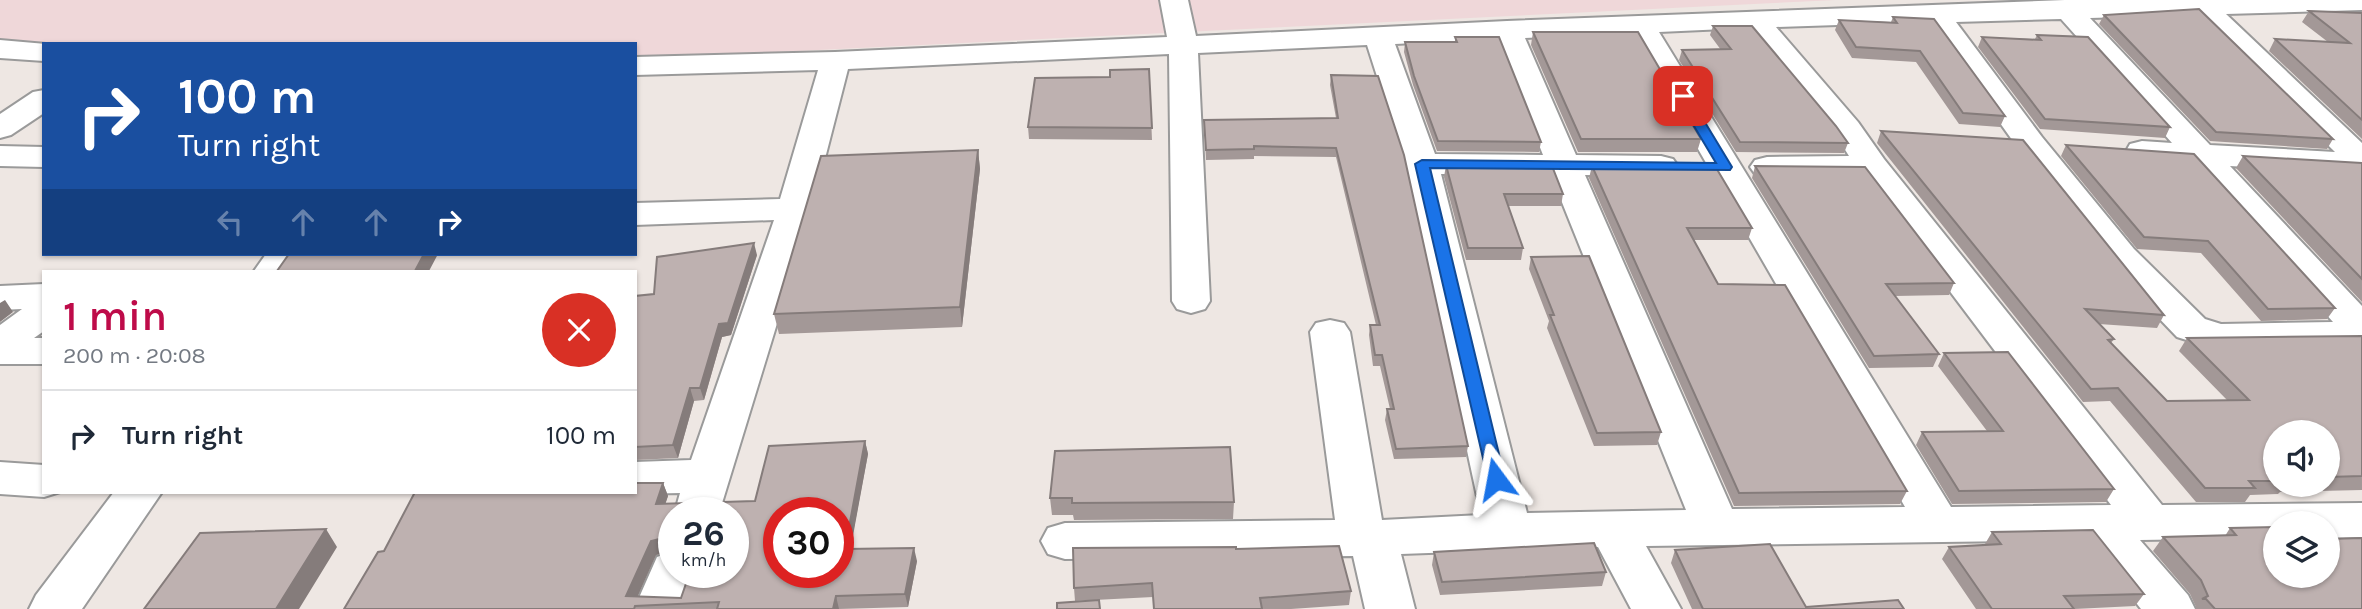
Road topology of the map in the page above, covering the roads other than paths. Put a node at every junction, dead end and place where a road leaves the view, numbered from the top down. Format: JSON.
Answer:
{"nodes":[{"id":1,"x":1174,"y":0,"type":"edge"},
{"id":2,"x":2362,"y":2,"type":"edge"},
{"id":3,"x":2202,"y":6,"type":"junction"},
{"id":4,"x":2066,"y":8,"type":"junction"},
{"id":5,"x":1936,"y":13,"type":"junction"},
{"id":6,"x":1755,"y":19,"type":"junction"},
{"id":7,"x":1640,"y":24,"type":"junction"},
{"id":8,"x":1507,"y":29,"type":"junction"},
{"id":9,"x":1378,"y":35,"type":"junction"},
{"id":10,"x":1183,"y":44,"type":"junction"},
{"id":11,"x":0,"y":49,"type":"edge"},
{"id":12,"x":42,"y":52,"type":"edge"},
{"id":13,"x":835,"y":61,"type":"junction"},
{"id":14,"x":637,"y":66,"type":"edge"},
{"id":15,"x":42,"y":100,"type":"edge"},
{"id":16,"x":0,"y":128,"type":"edge"},
{"id":17,"x":1847,"y":130,"type":"junction"},
{"id":18,"x":1886,"y":132,"type":"edge"},
{"id":19,"x":1992,"y":141,"type":"edge"},
{"id":20,"x":2031,"y":144,"type":"junction"},
{"id":21,"x":2070,"y":146,"type":"edge"},
{"id":22,"x":2109,"y":149,"type":"edge"},
{"id":23,"x":2199,"y":154,"type":"junction"},
{"id":24,"x":0,"y":156,"type":"edge"},
{"id":25,"x":42,"y":157,"type":"edge"},
{"id":26,"x":2362,"y":163,"type":"edge"},
{"id":27,"x":1422,"y":164,"type":"junction"},
{"id":28,"x":1564,"y":165,"type":"junction"},
{"id":29,"x":1872,"y":166,"type":"junction"},
{"id":30,"x":1726,"y":167,"type":"junction"},
{"id":31,"x":795,"y":209,"type":"junction"},
{"id":32,"x":637,"y":214,"type":"edge"},
{"id":33,"x":42,"y":296,"type":"edge"},
{"id":34,"x":0,"y":298,"type":"edge"},
{"id":35,"x":1191,"y":301,"type":"dead end"},
{"id":36,"x":42,"y":313,"type":"edge"},
{"id":37,"x":1330,"y":332,"type":"dead end"},
{"id":38,"x":2362,"y":332,"type":"edge"},
{"id":39,"x":0,"y":345,"type":"edge"},
{"id":40,"x":0,"y":351,"type":"edge"},
{"id":41,"x":42,"y":351,"type":"edge"},
{"id":42,"x":0,"y":478,"type":"edge"},
{"id":43,"x":637,"y":478,"type":"edge"},
{"id":44,"x":42,"y":481,"type":"edge"},
{"id":45,"x":138,"y":494,"type":"edge"},
{"id":46,"x":703,"y":494,"type":"edge"},
{"id":47,"x":2362,"y":520,"type":"edge"},
{"id":48,"x":2098,"y":523,"type":"junction"},
{"id":49,"x":2150,"y":523,"type":"junction"},
{"id":50,"x":1938,"y":526,"type":"junction"},
{"id":51,"x":1716,"y":527,"type":"junction"},
{"id":52,"x":1612,"y":529,"type":"junction"},
{"id":53,"x":1508,"y":531,"type":"junction"},
{"id":54,"x":1367,"y":537,"type":"junction"},
{"id":55,"x":1065,"y":541,"type":"dead end"},
{"id":56,"x":667,"y":588,"type":"edge"},
{"id":57,"x":54,"y":609,"type":"edge"},
{"id":58,"x":659,"y":609,"type":"edge"},
{"id":59,"x":1390,"y":609,"type":"edge"},
{"id":60,"x":1656,"y":609,"type":"edge"},
{"id":61,"x":2170,"y":609,"type":"edge"}],
"edges":[{"from":1,"to":10,"type":"street"},
{"from":2,"to":3,"type":"street"},
{"from":3,"to":4,"type":"street"},
{"from":3,"to":26,"type":"street"},
{"from":4,"to":5,"type":"street"},
{"from":4,"to":23,"type":"street"},
{"from":5,"to":6,"type":"street"},
{"from":5,"to":20,"type":"street"},
{"from":6,"to":7,"type":"street"},
{"from":6,"to":17,"type":"street"},
{"from":7,"to":8,"type":"street"},
{"from":7,"to":30,"type":"street"},
{"from":8,"to":9,"type":"street"},
{"from":8,"to":28,"type":"street"},
{"from":9,"to":10,"type":"street"},
{"from":9,"to":27,"type":"street"},
{"from":10,"to":13,"type":"street"},
{"from":10,"to":35,"type":"street"},
{"from":11,"to":12,"type":"street"},
{"from":13,"to":14,"type":"street"},
{"from":13,"to":31,"type":"street"},
{"from":15,"to":16,"type":"street"},
{"from":17,"to":18,"type":"street"},
{"from":17,"to":29,"type":"street"},
{"from":19,"to":20,"type":"street"},
{"from":20,"to":21,"type":"street"},
{"from":20,"to":38,"type":"street"},
{"from":22,"to":23,"type":"street"},
{"from":23,"to":26,"type":"street"},
{"from":23,"to":38,"type":"street"},
{"from":24,"to":25,"type":"street"},
{"from":27,"to":28,"type":"street"},
{"from":27,"to":53,"type":"street"},
{"from":28,"to":30,"type":"street"},
{"from":28,"to":51,"type":"street"},
{"from":29,"to":30,"type":"street"},
{"from":29,"to":49,"type":"street"},
{"from":30,"to":50,"type":"street"},
{"from":31,"to":32,"type":"street"},
{"from":31,"to":46,"type":"street"},
{"from":33,"to":34,"type":"street"},
{"from":36,"to":39,"type":"street"},
{"from":37,"to":54,"type":"street"},
{"from":40,"to":41,"type":"street"},
{"from":42,"to":44,"type":"street"},
{"from":43,"to":46,"type":"street"},
{"from":45,"to":57,"type":"street"},
{"from":47,"to":49,"type":"street"},
{"from":48,"to":49,"type":"street"},
{"from":48,"to":50,"type":"street"},
{"from":48,"to":61,"type":"street"},
{"from":50,"to":51,"type":"street"},
{"from":51,"to":52,"type":"street"},
{"from":52,"to":53,"type":"street"},
{"from":52,"to":60,"type":"street"},
{"from":53,"to":54,"type":"street"},
{"from":54,"to":55,"type":"street"},
{"from":54,"to":59,"type":"street"},
{"from":56,"to":58,"type":"street"}]}
